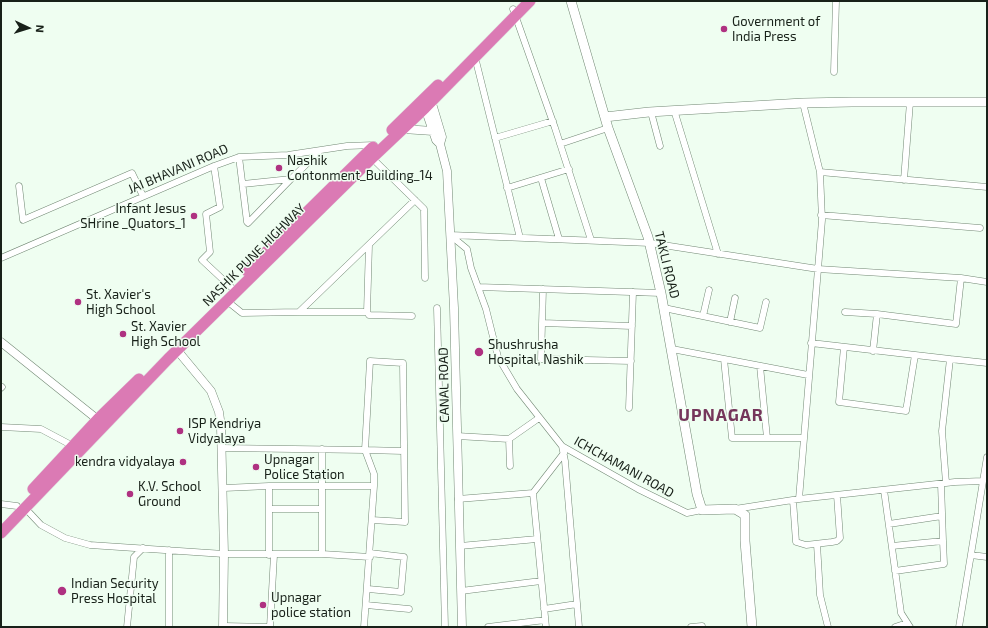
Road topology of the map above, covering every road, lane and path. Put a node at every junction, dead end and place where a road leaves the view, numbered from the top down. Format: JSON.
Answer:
{"nodes":[{"id":1,"x":522,"y":1,"type":"edge"},
{"id":2,"x":530,"y":1,"type":"edge"},
{"id":3,"x":571,"y":1,"type":"edge"},
{"id":4,"x":836,"y":1,"type":"edge"},
{"id":5,"x":515,"y":12,"type":"junction"},
{"id":6,"x":475,"y":57,"type":"junction"},
{"id":7,"x":834,"y":72,"type":"dead end"},
{"id":8,"x":427,"y":101,"type":"junction"},
{"id":9,"x":910,"y":102,"type":"junction"},
{"id":10,"x":987,"y":102,"type":"edge"},
{"id":11,"x":803,"y":103,"type":"junction"},
{"id":12,"x":674,"y":110,"type":"junction"},
{"id":13,"x":651,"y":112,"type":"junction"},
{"id":14,"x":605,"y":117,"type":"junction"},
{"id":15,"x":553,"y":121,"type":"junction"},
{"id":16,"x":608,"y":128,"type":"junction"},
{"id":17,"x":403,"y":129,"type":"junction"},
{"id":18,"x":433,"y":131,"type":"junction"},
{"id":19,"x":495,"y":138,"type":"junction"},
{"id":20,"x":440,"y":144,"type":"junction"},
{"id":21,"x":560,"y":144,"type":"junction"},
{"id":22,"x":376,"y":145,"type":"junction"},
{"id":23,"x":660,"y":146,"type":"dead end"},
{"id":24,"x":319,"y":152,"type":"junction"},
{"id":25,"x":239,"y":156,"type":"junction"},
{"id":26,"x":372,"y":158,"type":"junction"},
{"id":27,"x":214,"y":166,"type":"junction"},
{"id":28,"x":569,"y":170,"type":"junction"},
{"id":29,"x":820,"y":172,"type":"junction"},
{"id":30,"x":541,"y":178,"type":"junction"},
{"id":31,"x":291,"y":179,"type":"junction"},
{"id":32,"x":904,"y":180,"type":"junction"},
{"id":33,"x":243,"y":184,"type":"junction"},
{"id":34,"x":19,"y":186,"type":"dead end"},
{"id":35,"x":987,"y":187,"type":"edge"},
{"id":36,"x":507,"y":188,"type":"junction"},
{"id":37,"x":143,"y":196,"type":"junction"},
{"id":38,"x":415,"y":200,"type":"junction"},
{"id":39,"x":821,"y":216,"type":"junction"},
{"id":40,"x":980,"y":228,"type":"dead end"},
{"id":41,"x":450,"y":235,"type":"junction"},
{"id":42,"x":520,"y":238,"type":"junction"},
{"id":43,"x":559,"y":239,"type":"junction"},
{"id":44,"x":591,"y":240,"type":"junction"},
{"id":45,"x":650,"y":243,"type":"junction"},
{"id":46,"x":369,"y":245,"type":"junction"},
{"id":47,"x":718,"y":254,"type":"junction"},
{"id":48,"x":1,"y":258,"type":"edge"},
{"id":49,"x":818,"y":269,"type":"junction"},
{"id":50,"x":424,"y":278,"type":"dead end"},
{"id":51,"x":961,"y":278,"type":"junction"},
{"id":52,"x":987,"y":282,"type":"edge"},
{"id":53,"x":231,"y":287,"type":"junction"},
{"id":54,"x":478,"y":287,"type":"junction"},
{"id":55,"x":543,"y":289,"type":"junction"},
{"id":56,"x":709,"y":290,"type":"dead end"},
{"id":57,"x":633,"y":292,"type":"junction"},
{"id":58,"x":661,"y":293,"type":"junction"},
{"id":59,"x":735,"y":298,"type":"dead end"},
{"id":60,"x":228,"y":301,"type":"junction"},
{"id":61,"x":766,"y":302,"type":"dead end"},
{"id":62,"x":437,"y":308,"type":"dead end"},
{"id":63,"x":664,"y":308,"type":"junction"},
{"id":64,"x":299,"y":312,"type":"junction"},
{"id":65,"x":367,"y":312,"type":"junction"},
{"id":66,"x":846,"y":312,"type":"dead end"},
{"id":67,"x":877,"y":314,"type":"junction"},
{"id":68,"x":412,"y":316,"type":"dead end"},
{"id":69,"x":703,"y":316,"type":"junction"},
{"id":70,"x":730,"y":322,"type":"junction"},
{"id":71,"x":542,"y":323,"type":"junction"},
{"id":72,"x":632,"y":326,"type":"junction"},
{"id":73,"x":1,"y":342,"type":"edge"},
{"id":74,"x":811,"y":343,"type":"junction"},
{"id":75,"x":844,"y":347,"type":"junction"},
{"id":76,"x":672,"y":349,"type":"junction"},
{"id":77,"x":177,"y":350,"type":"junction"},
{"id":78,"x":873,"y":350,"type":"junction"},
{"id":79,"x":915,"y":355,"type":"junction"},
{"id":80,"x":724,"y":359,"type":"junction"},
{"id":81,"x":950,"y":360,"type":"junction"},
{"id":82,"x":631,"y":361,"type":"junction"},
{"id":83,"x":987,"y":363,"type":"edge"},
{"id":84,"x":760,"y":366,"type":"junction"},
{"id":85,"x":808,"y":375,"type":"junction"},
{"id":86,"x":629,"y":408,"type":"dead end"},
{"id":87,"x":539,"y":418,"type":"junction"},
{"id":88,"x":101,"y":422,"type":"junction"},
{"id":89,"x":1,"y":428,"type":"edge"},
{"id":90,"x":457,"y":436,"type":"junction"},
{"id":91,"x":767,"y":438,"type":"junction"},
{"id":92,"x":804,"y":438,"type":"junction"},
{"id":93,"x":509,"y":439,"type":"junction"},
{"id":94,"x":73,"y":446,"type":"junction"},
{"id":95,"x":562,"y":446,"type":"junction"},
{"id":96,"x":222,"y":448,"type":"junction"},
{"id":97,"x":322,"y":449,"type":"junction"},
{"id":98,"x":365,"y":450,"type":"junction"},
{"id":99,"x":403,"y":451,"type":"junction"},
{"id":100,"x":564,"y":453,"type":"junction"},
{"id":101,"x":987,"y":457,"type":"edge"},
{"id":102,"x":510,"y":466,"type":"dead end"},
{"id":103,"x":983,"y":481,"type":"junction"},
{"id":104,"x":943,"y":483,"type":"junction"},
{"id":105,"x":269,"y":486,"type":"junction"},
{"id":106,"x":322,"y":486,"type":"junction"},
{"id":107,"x":374,"y":486,"type":"junction"},
{"id":108,"x":224,"y":488,"type":"junction"},
{"id":109,"x":884,"y":490,"type":"junction"},
{"id":110,"x":533,"y":492,"type":"junction"},
{"id":111,"x":837,"y":495,"type":"junction"},
{"id":112,"x":458,"y":499,"type":"junction"},
{"id":113,"x":796,"y":499,"type":"junction"},
{"id":114,"x":1,"y":504,"type":"edge"},
{"id":115,"x":21,"y":507,"type":"junction"},
{"id":116,"x":269,"y":509,"type":"junction"},
{"id":117,"x":321,"y":509,"type":"junction"},
{"id":118,"x":735,"y":509,"type":"junction"},
{"id":119,"x":702,"y":510,"type":"junction"},
{"id":120,"x":942,"y":516,"type":"junction"},
{"id":121,"x":372,"y":520,"type":"junction"},
{"id":122,"x":1,"y":523,"type":"edge"},
{"id":123,"x":889,"y":524,"type":"junction"},
{"id":124,"x":1,"y":533,"type":"edge"},
{"id":125,"x":537,"y":539,"type":"junction"},
{"id":126,"x":943,"y":541,"type":"junction"},
{"id":127,"x":817,"y":544,"type":"junction"},
{"id":128,"x":460,"y":546,"type":"junction"},
{"id":129,"x":892,"y":546,"type":"junction"},
{"id":130,"x":143,"y":548,"type":"junction"},
{"id":131,"x":169,"y":550,"type":"junction"},
{"id":132,"x":224,"y":554,"type":"junction"},
{"id":133,"x":322,"y":554,"type":"junction"},
{"id":134,"x":271,"y":555,"type":"junction"},
{"id":135,"x":370,"y":555,"type":"junction"},
{"id":136,"x":971,"y":555,"type":"junction"},
{"id":137,"x":987,"y":558,"type":"edge"},
{"id":138,"x":895,"y":571,"type":"junction"},
{"id":139,"x":541,"y":581,"type":"junction"},
{"id":140,"x":368,"y":589,"type":"junction"},
{"id":141,"x":461,"y":591,"type":"junction"},
{"id":142,"x":577,"y":604,"type":"junction"},
{"id":143,"x":366,"y":605,"type":"junction"},
{"id":144,"x":409,"y":609,"type":"dead end"},
{"id":145,"x":544,"y":609,"type":"junction"},
{"id":146,"x":545,"y":624,"type":"edge"},
{"id":147,"x":908,"y":625,"type":"edge"},
{"id":148,"x":224,"y":626,"type":"edge"},
{"id":149,"x":702,"y":626,"type":"edge"},
{"id":150,"x":127,"y":627,"type":"edge"},
{"id":151,"x":169,"y":627,"type":"edge"},
{"id":152,"x":364,"y":627,"type":"edge"},
{"id":153,"x":445,"y":627,"type":"edge"},
{"id":154,"x":462,"y":627,"type":"edge"},
{"id":155,"x":488,"y":627,"type":"edge"},
{"id":156,"x":579,"y":627,"type":"edge"},
{"id":157,"x":691,"y":627,"type":"edge"},
{"id":158,"x":752,"y":627,"type":"edge"},
{"id":159,"x":828,"y":627,"type":"edge"},
{"id":160,"x":895,"y":627,"type":"edge"},
{"id":161,"x":959,"y":627,"type":"edge"}],
"edges":[{"from":1,"to":5,"type":"highway","name":"NASHIK PUNE HIGHWAY"},
{"from":2,"to":5,"type":"highway","name":"NASHIK PUNE HIGHWAY"},
{"from":3,"to":14,"type":"main road","name":"TAKLI ROAD"},
{"from":4,"to":7,"type":"street"},
{"from":5,"to":6,"type":"highway","name":"NASHIK PUNE HIGHWAY"},
{"from":5,"to":8,"type":"highway","name":"NASHIK PUNE HIGHWAY"},
{"from":5,"to":15,"type":"street"},
{"from":6,"to":8,"type":"highway","name":"NASHIK PUNE HIGHWAY"},
{"from":6,"to":19,"type":"street"},
{"from":8,"to":17,"type":"highway","name":"NASHIK PUNE HIGHWAY"},
{"from":8,"to":18,"type":"street","name":"CANAL ROAD"},
{"from":8,"to":20,"type":"street","name":"CANAL ROAD"},
{"from":8,"to":22,"type":"highway","name":"NASHIK PUNE HIGHWAY"},
{"from":9,"to":10,"type":"main road"},
{"from":9,"to":11,"type":"main road"},
{"from":9,"to":32,"type":"street"},
{"from":11,"to":12,"type":"main road"},
{"from":11,"to":29,"type":"street"},
{"from":12,"to":13,"type":"main road"},
{"from":12,"to":47,"type":"street"},
{"from":13,"to":14,"type":"main road"},
{"from":13,"to":23,"type":"street"},
{"from":14,"to":16,"type":"main road","name":"TAKLI ROAD"},
{"from":15,"to":19,"type":"street"},
{"from":15,"to":21,"type":"street"},
{"from":16,"to":21,"type":"street"},
{"from":16,"to":45,"type":"main road","name":"TAKLI ROAD"},
{"from":17,"to":18,"type":"street"},
{"from":17,"to":26,"type":"highway","name":"NASHIK PUNE HIGHWAY"},
{"from":18,"to":20,"type":"street","name":"CANAL ROAD"},
{"from":19,"to":36,"type":"street"},
{"from":20,"to":41,"type":"street","name":"CANAL ROAD"},
{"from":21,"to":28,"type":"street"},
{"from":22,"to":24,"type":"street","name":"JAI BHAVANI ROAD"},
{"from":22,"to":53,"type":"highway","name":"NASHIK PUNE HIGHWAY"},
{"from":24,"to":25,"type":"street","name":"JAI BHAVANI ROAD"},
{"from":24,"to":31,"type":"street"},
{"from":25,"to":27,"type":"street","name":"JAI BHAVANI ROAD"},
{"from":25,"to":33,"type":"street"},
{"from":26,"to":38,"type":"street"},
{"from":26,"to":60,"type":"highway","name":"NASHIK PUNE HIGHWAY"},
{"from":27,"to":37,"type":"street","name":"JAI BHAVANI ROAD"},
{"from":27,"to":53,"type":"street"},
{"from":28,"to":30,"type":"street"},
{"from":28,"to":44,"type":"street"},
{"from":29,"to":32,"type":"street"},
{"from":29,"to":39,"type":"street"},
{"from":30,"to":36,"type":"street"},
{"from":30,"to":43,"type":"street"},
{"from":31,"to":33,"type":"street"},
{"from":31,"to":33,"type":"street"},
{"from":32,"to":35,"type":"street"},
{"from":34,"to":37,"type":"street"},
{"from":36,"to":42,"type":"street"},
{"from":37,"to":48,"type":"street","name":"JAI BHAVANI ROAD"},
{"from":38,"to":46,"type":"street"},
{"from":38,"to":50,"type":"street"},
{"from":39,"to":40,"type":"street"},
{"from":39,"to":49,"type":"street"},
{"from":41,"to":42,"type":"street"},
{"from":41,"to":54,"type":"street","name":"ICHCHAMANI ROAD"},
{"from":41,"to":90,"type":"street","name":"CANAL ROAD"},
{"from":42,"to":43,"type":"street"},
{"from":43,"to":44,"type":"street"},
{"from":44,"to":45,"type":"street"},
{"from":45,"to":47,"type":"street"},
{"from":45,"to":58,"type":"main road","name":"TAKLI ROAD"},
{"from":46,"to":64,"type":"street"},
{"from":46,"to":65,"type":"street"},
{"from":47,"to":49,"type":"street"},
{"from":49,"to":51,"type":"street"},
{"from":49,"to":74,"type":"street"},
{"from":51,"to":52,"type":"street"},
{"from":51,"to":67,"type":"street"},
{"from":53,"to":88,"type":"highway","name":"NASHIK PUNE HIGHWAY"},
{"from":54,"to":55,"type":"street"},
{"from":54,"to":87,"type":"street","name":"ICHCHAMANI ROAD"},
{"from":55,"to":57,"type":"street"},
{"from":55,"to":71,"type":"street"},
{"from":56,"to":69,"type":"street"},
{"from":57,"to":58,"type":"street"},
{"from":57,"to":72,"type":"street"},
{"from":58,"to":63,"type":"main road","name":"TAKLI ROAD"},
{"from":59,"to":70,"type":"street"},
{"from":60,"to":64,"type":"street"},
{"from":60,"to":77,"type":"highway","name":"NASHIK PUNE HIGHWAY"},
{"from":61,"to":70,"type":"street"},
{"from":62,"to":153,"type":"street"},
{"from":63,"to":69,"type":"street"},
{"from":63,"to":76,"type":"main road","name":"TAKLI ROAD"},
{"from":64,"to":65,"type":"street"},
{"from":65,"to":68,"type":"street"},
{"from":66,"to":67,"type":"street"},
{"from":67,"to":78,"type":"street"},
{"from":69,"to":70,"type":"street"},
{"from":71,"to":72,"type":"street"},
{"from":71,"to":82,"type":"street"},
{"from":72,"to":82,"type":"street"},
{"from":73,"to":88,"type":"street"},
{"from":74,"to":75,"type":"street"},
{"from":74,"to":85,"type":"street"},
{"from":75,"to":78,"type":"street"},
{"from":75,"to":79,"type":"street"},
{"from":76,"to":80,"type":"street"},
{"from":76,"to":119,"type":"main road","name":"TAKLI ROAD"},
{"from":77,"to":88,"type":"highway","name":"NASHIK PUNE HIGHWAY"},
{"from":77,"to":96,"type":"street"},
{"from":78,"to":79,"type":"street"},
{"from":79,"to":81,"type":"street"},
{"from":80,"to":84,"type":"street"},
{"from":80,"to":91,"type":"street"},
{"from":81,"to":83,"type":"street"},
{"from":81,"to":104,"type":"street"},
{"from":82,"to":86,"type":"street"},
{"from":84,"to":85,"type":"street"},
{"from":84,"to":91,"type":"street"},
{"from":85,"to":92,"type":"street"},
{"from":87,"to":93,"type":"street"},
{"from":87,"to":95,"type":"street","name":"ICHCHAMANI ROAD"},
{"from":88,"to":94,"type":"highway","name":"NASHIK PUNE HIGHWAY"},
{"from":88,"to":115,"type":"highway","name":"NASHIK PUNE HIGHWAY"},
{"from":89,"to":94,"type":"street"},
{"from":90,"to":93,"type":"street"},
{"from":90,"to":112,"type":"street","name":"CANAL ROAD"},
{"from":91,"to":92,"type":"street"},
{"from":92,"to":113,"type":"street"},
{"from":93,"to":102,"type":"street"},
{"from":94,"to":115,"type":"highway","name":"NASHIK PUNE HIGHWAY"},
{"from":95,"to":100,"type":"street"},
{"from":95,"to":119,"type":"street","name":"ICHCHAMANI ROAD"},
{"from":96,"to":97,"type":"street"},
{"from":96,"to":108,"type":"street"},
{"from":97,"to":98,"type":"street"},
{"from":97,"to":106,"type":"street"},
{"from":98,"to":99,"type":"street"},
{"from":98,"to":99,"type":"street"},
{"from":98,"to":107,"type":"street"},
{"from":99,"to":121,"type":"street"},
{"from":100,"to":110,"type":"street"},
{"from":100,"to":142,"type":"street"},
{"from":101,"to":103,"type":"street"},
{"from":103,"to":104,"type":"street"},
{"from":103,"to":136,"type":"street"},
{"from":104,"to":109,"type":"street"},
{"from":104,"to":120,"type":"street"},
{"from":105,"to":106,"type":"street"},
{"from":105,"to":108,"type":"street"},
{"from":105,"to":116,"type":"street"},
{"from":106,"to":107,"type":"street"},
{"from":106,"to":117,"type":"street"},
{"from":107,"to":121,"type":"street"},
{"from":108,"to":132,"type":"street"},
{"from":109,"to":111,"type":"street"},
{"from":109,"to":123,"type":"street"},
{"from":110,"to":112,"type":"street"},
{"from":110,"to":125,"type":"street"},
{"from":111,"to":113,"type":"street"},
{"from":111,"to":127,"type":"street"},
{"from":112,"to":128,"type":"street","name":"CANAL ROAD"},
{"from":113,"to":118,"type":"street"},
{"from":113,"to":127,"type":"street"},
{"from":114,"to":115,"type":"street"},
{"from":115,"to":122,"type":"highway","name":"NASHIK PUNE HIGHWAY"},
{"from":115,"to":124,"type":"highway","name":"NASHIK PUNE HIGHWAY"},
{"from":115,"to":130,"type":"street"},
{"from":116,"to":117,"type":"street"},
{"from":116,"to":134,"type":"street"},
{"from":117,"to":133,"type":"street"},
{"from":118,"to":119,"type":"main road"},
{"from":118,"to":158,"type":"main road"},
{"from":120,"to":123,"type":"street"},
{"from":120,"to":126,"type":"street"},
{"from":121,"to":135,"type":"street"},
{"from":123,"to":129,"type":"street"},
{"from":125,"to":128,"type":"street"},
{"from":125,"to":139,"type":"street"},
{"from":126,"to":129,"type":"street"},
{"from":126,"to":138,"type":"street"},
{"from":127,"to":159,"type":"street"},
{"from":128,"to":141,"type":"street","name":"CANAL ROAD"},
{"from":129,"to":138,"type":"street"},
{"from":130,"to":131,"type":"street"},
{"from":130,"to":150,"type":"street"},
{"from":131,"to":132,"type":"street"},
{"from":131,"to":151,"type":"street"},
{"from":132,"to":134,"type":"street"},
{"from":132,"to":148,"type":"street"},
{"from":133,"to":134,"type":"street"},
{"from":133,"to":135,"type":"street"},
{"from":134,"to":148,"type":"street"},
{"from":135,"to":140,"type":"street"},
{"from":135,"to":140,"type":"street"},
{"from":136,"to":137,"type":"street"},
{"from":136,"to":161,"type":"street"},
{"from":138,"to":147,"type":"street"},
{"from":139,"to":141,"type":"street"},
{"from":139,"to":145,"type":"street"},
{"from":140,"to":143,"type":"street"},
{"from":141,"to":154,"type":"street","name":"CANAL ROAD"},
{"from":142,"to":145,"type":"street"},
{"from":142,"to":156,"type":"street"},
{"from":143,"to":144,"type":"street"},
{"from":143,"to":152,"type":"street"},
{"from":145,"to":146,"type":"street"},
{"from":146,"to":155,"type":"street"},
{"from":147,"to":160,"type":"street"},
{"from":149,"to":157,"type":"street"}]}
